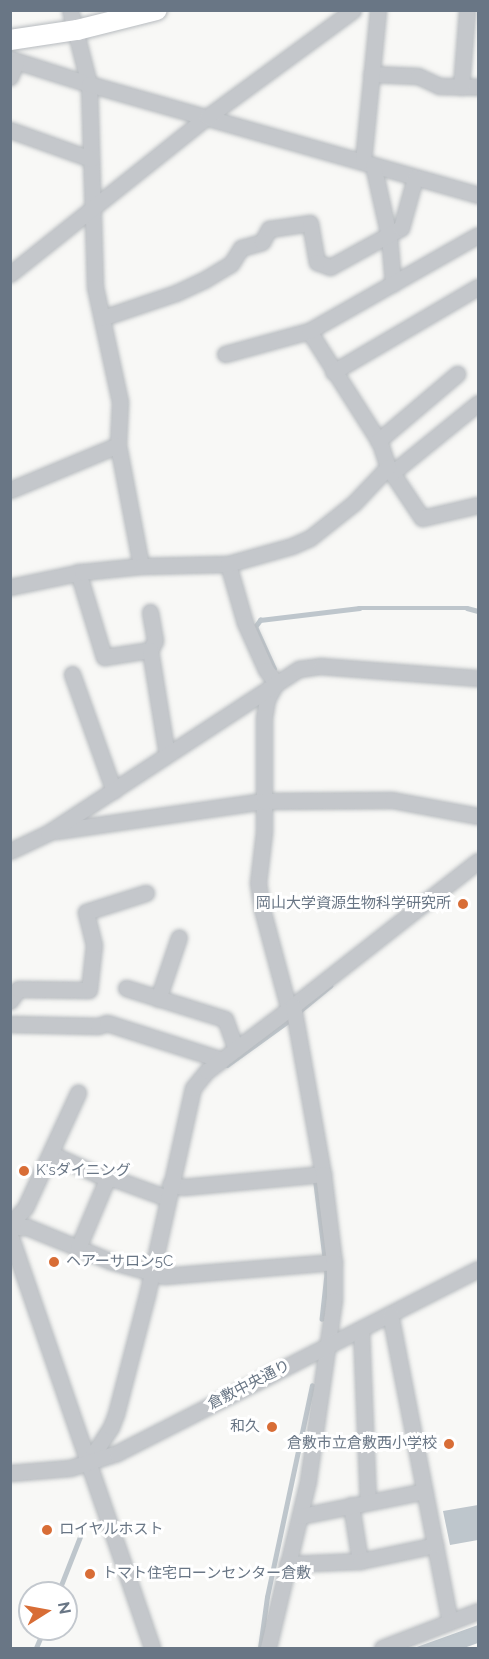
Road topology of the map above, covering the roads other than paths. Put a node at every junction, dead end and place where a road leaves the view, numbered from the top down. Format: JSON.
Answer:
{"nodes":[{"id":1,"x":70,"y":10,"type":"edge"},
{"id":2,"x":157,"y":10,"type":"edge"},
{"id":3,"x":353,"y":10,"type":"edge"},
{"id":4,"x":378,"y":10,"type":"edge"},
{"id":5,"x":467,"y":10,"type":"edge"},
{"id":6,"x":77,"y":30,"type":"junction"},
{"id":7,"x":472,"y":34,"type":"edge"},
{"id":8,"x":10,"y":40,"type":"edge"},
{"id":9,"x":13,"y":61,"type":"edge"},
{"id":10,"x":371,"y":74,"type":"junction"},
{"id":11,"x":10,"y":77,"type":"edge"},
{"id":12,"x":89,"y":84,"type":"junction"},
{"id":13,"x":461,"y":87,"type":"junction"},
{"id":14,"x":478,"y":87,"type":"edge"},
{"id":15,"x":207,"y":117,"type":"junction"},
{"id":16,"x":10,"y":130,"type":"edge"},
{"id":17,"x":92,"y":159,"type":"junction"},
{"id":18,"x":368,"y":163,"type":"junction"},
{"id":19,"x":415,"y":178,"type":"junction"},
{"id":20,"x":478,"y":195,"type":"edge"},
{"id":21,"x":94,"y":207,"type":"junction"},
{"id":22,"x":389,"y":236,"type":"junction"},
{"id":23,"x":478,"y":236,"type":"edge"},
{"id":24,"x":10,"y":273,"type":"edge"},
{"id":25,"x":393,"y":284,"type":"junction"},
{"id":26,"x":478,"y":286,"type":"edge"},
{"id":27,"x":102,"y":318,"type":"junction"},
{"id":28,"x":309,"y":331,"type":"junction"},
{"id":29,"x":225,"y":354,"type":"dead end"},
{"id":30,"x":333,"y":372,"type":"junction"},
{"id":31,"x":457,"y":374,"type":"dead end"},
{"id":32,"x":478,"y":403,"type":"edge"},
{"id":33,"x":378,"y":441,"type":"junction"},
{"id":34,"x":118,"y":445,"type":"junction"},
{"id":35,"x":390,"y":470,"type":"junction"},
{"id":36,"x":10,"y":490,"type":"edge"},
{"id":37,"x":478,"y":505,"type":"edge"},
{"id":38,"x":228,"y":564,"type":"junction"},
{"id":39,"x":141,"y":566,"type":"junction"},
{"id":40,"x":78,"y":572,"type":"junction"},
{"id":41,"x":10,"y":587,"type":"edge"},
{"id":42,"x":150,"y":612,"type":"dead end"},
{"id":43,"x":150,"y":650,"type":"junction"},
{"id":44,"x":72,"y":674,"type":"dead end"},
{"id":45,"x":478,"y":678,"type":"edge"},
{"id":46,"x":276,"y":683,"type":"junction"},
{"id":47,"x":167,"y":755,"type":"junction"},
{"id":48,"x":114,"y":791,"type":"junction"},
{"id":49,"x":259,"y":801,"type":"junction"},
{"id":50,"x":478,"y":816,"type":"edge"},
{"id":51,"x":48,"y":833,"type":"junction"},
{"id":52,"x":10,"y":851,"type":"edge"},
{"id":53,"x":478,"y":861,"type":"edge"},
{"id":54,"x":146,"y":893,"type":"dead end"},
{"id":55,"x":179,"y":937,"type":"dead end"},
{"id":56,"x":126,"y":988,"type":"dead end"},
{"id":57,"x":158,"y":999,"type":"junction"},
{"id":58,"x":10,"y":1001,"type":"edge"},
{"id":59,"x":291,"y":1012,"type":"junction"},
{"id":60,"x":10,"y":1024,"type":"edge"},
{"id":61,"x":236,"y":1049,"type":"junction"},
{"id":62,"x":222,"y":1060,"type":"junction"},
{"id":63,"x":78,"y":1093,"type":"dead end"},
{"id":64,"x":52,"y":1154,"type":"junction"},
{"id":65,"x":318,"y":1175,"type":"junction"},
{"id":66,"x":107,"y":1179,"type":"junction"},
{"id":67,"x":172,"y":1188,"type":"junction"},
{"id":68,"x":10,"y":1225,"type":"edge"},
{"id":69,"x":10,"y":1235,"type":"edge"},
{"id":70,"x":78,"y":1248,"type":"junction"},
{"id":71,"x":328,"y":1263,"type":"junction"},
{"id":72,"x":478,"y":1269,"type":"edge"},
{"id":73,"x":156,"y":1274,"type":"junction"},
{"id":74,"x":390,"y":1314,"type":"junction"},
{"id":75,"x":361,"y":1329,"type":"junction"},
{"id":76,"x":329,"y":1345,"type":"junction"},
{"id":77,"x":87,"y":1464,"type":"junction"},
{"id":78,"x":10,"y":1473,"type":"edge"},
{"id":79,"x":425,"y":1491,"type":"junction"},
{"id":80,"x":368,"y":1501,"type":"junction"},
{"id":81,"x":351,"y":1505,"type":"junction"},
{"id":82,"x":300,"y":1516,"type":"junction"},
{"id":83,"x":435,"y":1545,"type":"junction"},
{"id":84,"x":360,"y":1561,"type":"junction"},
{"id":85,"x":287,"y":1564,"type":"junction"},
{"id":86,"x":478,"y":1611,"type":"edge"},
{"id":87,"x":450,"y":1622,"type":"junction"},
{"id":88,"x":152,"y":1648,"type":"edge"},
{"id":89,"x":268,"y":1648,"type":"edge"},
{"id":90,"x":382,"y":1648,"type":"edge"}],
"edges":[{"from":1,"to":6,"type":"street"},
{"from":2,"to":6,"type":"main road"},
{"from":3,"to":15,"type":"street"},
{"from":4,"to":10,"type":"street"},
{"from":5,"to":7,"type":"street"},
{"from":6,"to":8,"type":"main road"},
{"from":6,"to":12,"type":"street"},
{"from":7,"to":13,"type":"street"},
{"from":9,"to":11,"type":"street"},
{"from":9,"to":12,"type":"street"},
{"from":10,"to":13,"type":"street"},
{"from":10,"to":18,"type":"street"},
{"from":12,"to":15,"type":"street"},
{"from":12,"to":17,"type":"street"},
{"from":13,"to":14,"type":"street"},
{"from":15,"to":18,"type":"street"},
{"from":15,"to":21,"type":"street"},
{"from":16,"to":17,"type":"street"},
{"from":17,"to":21,"type":"street"},
{"from":18,"to":19,"type":"street"},
{"from":18,"to":22,"type":"street"},
{"from":19,"to":20,"type":"street"},
{"from":19,"to":22,"type":"street"},
{"from":21,"to":24,"type":"street"},
{"from":21,"to":27,"type":"street"},
{"from":22,"to":25,"type":"street"},
{"from":22,"to":27,"type":"street"},
{"from":23,"to":25,"type":"street"},
{"from":25,"to":28,"type":"street"},
{"from":26,"to":30,"type":"street"},
{"from":27,"to":34,"type":"street"},
{"from":28,"to":29,"type":"street"},
{"from":28,"to":30,"type":"street"},
{"from":30,"to":33,"type":"street"},
{"from":31,"to":33,"type":"street"},
{"from":32,"to":35,"type":"street"},
{"from":33,"to":35,"type":"street"},
{"from":34,"to":36,"type":"street"},
{"from":34,"to":39,"type":"street"},
{"from":35,"to":37,"type":"street"},
{"from":35,"to":38,"type":"street"},
{"from":38,"to":39,"type":"street"},
{"from":38,"to":46,"type":"street"},
{"from":39,"to":40,"type":"street"},
{"from":40,"to":41,"type":"street"},
{"from":40,"to":43,"type":"street"},
{"from":42,"to":43,"type":"street"},
{"from":43,"to":47,"type":"street"},
{"from":44,"to":48,"type":"street"},
{"from":45,"to":46,"type":"street"},
{"from":46,"to":47,"type":"street"},
{"from":46,"to":49,"type":"street"},
{"from":47,"to":48,"type":"street"},
{"from":48,"to":51,"type":"street"},
{"from":49,"to":50,"type":"street"},
{"from":49,"to":51,"type":"street"},
{"from":49,"to":59,"type":"street"},
{"from":51,"to":52,"type":"street"},
{"from":53,"to":59,"type":"street"},
{"from":54,"to":58,"type":"street"},
{"from":55,"to":57,"type":"street"},
{"from":56,"to":57,"type":"street"},
{"from":57,"to":61,"type":"street"},
{"from":59,"to":61,"type":"street"},
{"from":59,"to":65,"type":"street"},
{"from":60,"to":62,"type":"street"},
{"from":61,"to":62,"type":"street"},
{"from":62,"to":67,"type":"street"},
{"from":63,"to":64,"type":"street"},
{"from":64,"to":66,"type":"street"},
{"from":64,"to":68,"type":"street"},
{"from":65,"to":67,"type":"street"},
{"from":65,"to":71,"type":"street"},
{"from":66,"to":67,"type":"street"},
{"from":66,"to":70,"type":"street"},
{"from":67,"to":73,"type":"street"},
{"from":68,"to":70,"type":"street"},
{"from":69,"to":77,"type":"street"},
{"from":70,"to":73,"type":"street"},
{"from":71,"to":73,"type":"street"},
{"from":71,"to":76,"type":"street"},
{"from":72,"to":74,"type":"street","name":"倉敷中央通り"},
{"from":73,"to":77,"type":"street"},
{"from":74,"to":75,"type":"street","name":"倉敷中央通り"},
{"from":74,"to":79,"type":"street"},
{"from":75,"to":76,"type":"street","name":"倉敷中央通り"},
{"from":75,"to":80,"type":"street"},
{"from":76,"to":77,"type":"street","name":"倉敷中央通り"},
{"from":76,"to":82,"type":"street"},
{"from":77,"to":78,"type":"street","name":"倉敷中央通り"},
{"from":77,"to":88,"type":"street"},
{"from":79,"to":80,"type":"street"},
{"from":79,"to":83,"type":"street"},
{"from":80,"to":81,"type":"street"},
{"from":81,"to":82,"type":"street"},
{"from":81,"to":84,"type":"street"},
{"from":82,"to":85,"type":"street"},
{"from":83,"to":84,"type":"street"},
{"from":83,"to":87,"type":"street"},
{"from":84,"to":85,"type":"street"},
{"from":85,"to":89,"type":"street"},
{"from":86,"to":87,"type":"street"},
{"from":87,"to":90,"type":"street"}]}
